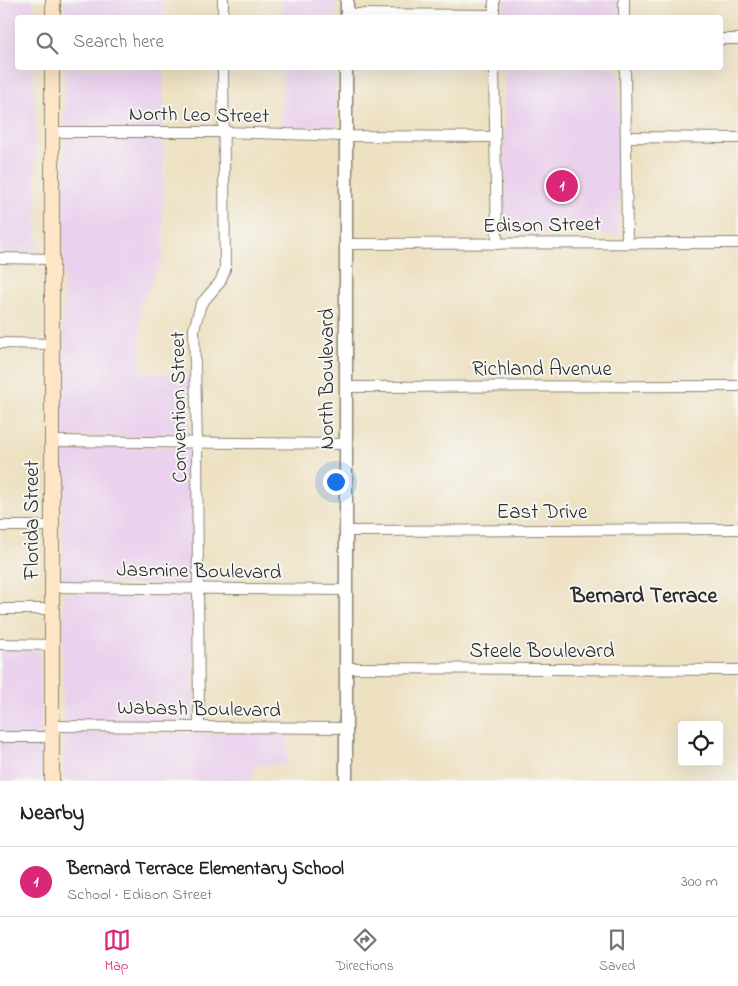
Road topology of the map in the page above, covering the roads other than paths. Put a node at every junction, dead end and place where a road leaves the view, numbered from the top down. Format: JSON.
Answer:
{"nodes":[{"id":1,"x":52,"y":0,"type":"edge"},
{"id":2,"x":224,"y":0,"type":"edge"},
{"id":3,"x":347,"y":0,"type":"edge"},
{"id":4,"x":494,"y":0,"type":"edge"},
{"id":5,"x":624,"y":0,"type":"edge"},
{"id":6,"x":52,"y":15,"type":"edge"},
{"id":7,"x":223,"y":15,"type":"edge"},
{"id":8,"x":347,"y":15,"type":"edge"},
{"id":9,"x":494,"y":15,"type":"edge"},
{"id":10,"x":624,"y":15,"type":"edge"},
{"id":11,"x":723,"y":39,"type":"edge"},
{"id":12,"x":738,"y":39,"type":"edge"},
{"id":13,"x":52,"y":70,"type":"edge"},
{"id":14,"x":223,"y":70,"type":"edge"},
{"id":15,"x":346,"y":70,"type":"edge"},
{"id":16,"x":494,"y":70,"type":"edge"},
{"id":17,"x":625,"y":70,"type":"edge"},
{"id":18,"x":52,"y":132,"type":"junction"},
{"id":19,"x":223,"y":132,"type":"junction"},
{"id":20,"x":345,"y":136,"type":"junction"},
{"id":21,"x":626,"y":137,"type":"junction"},
{"id":22,"x":495,"y":138,"type":"junction"},
{"id":23,"x":738,"y":138,"type":"edge"},
{"id":24,"x":627,"y":242,"type":"junction"},
{"id":25,"x":738,"y":243,"type":"edge"},
{"id":26,"x":346,"y":244,"type":"junction"},
{"id":27,"x":497,"y":244,"type":"junction"},
{"id":28,"x":0,"y":258,"type":"edge"},
{"id":29,"x":53,"y":258,"type":"junction"},
{"id":30,"x":0,"y":343,"type":"edge"},
{"id":31,"x":52,"y":344,"type":"junction"},
{"id":32,"x":738,"y":386,"type":"edge"},
{"id":33,"x":346,"y":387,"type":"junction"},
{"id":34,"x":52,"y":441,"type":"junction"},
{"id":35,"x":197,"y":442,"type":"junction"},
{"id":36,"x":346,"y":444,"type":"junction"},
{"id":37,"x":0,"y":526,"type":"edge"},
{"id":38,"x":52,"y":526,"type":"junction"},
{"id":39,"x":738,"y":529,"type":"edge"},
{"id":40,"x":347,"y":531,"type":"junction"},
{"id":41,"x":52,"y":587,"type":"junction"},
{"id":42,"x":198,"y":588,"type":"junction"},
{"id":43,"x":346,"y":590,"type":"junction"},
{"id":44,"x":0,"y":609,"type":"edge"},
{"id":45,"x":52,"y":609,"type":"junction"},
{"id":46,"x":0,"y":644,"type":"edge"},
{"id":47,"x":52,"y":645,"type":"junction"},
{"id":48,"x":347,"y":668,"type":"junction"},
{"id":49,"x":738,"y":670,"type":"edge"},
{"id":50,"x":199,"y":727,"type":"junction"},
{"id":51,"x":346,"y":728,"type":"junction"},
{"id":52,"x":52,"y":732,"type":"junction"},
{"id":53,"x":0,"y":737,"type":"edge"},
{"id":54,"x":52,"y":781,"type":"edge"},
{"id":55,"x":346,"y":781,"type":"edge"}],
"edges":[{"from":1,"to":6,"type":"main road"},
{"from":2,"to":7,"type":"street"},
{"from":3,"to":8,"type":"street"},
{"from":4,"to":9,"type":"street"},
{"from":5,"to":10,"type":"street"},
{"from":11,"to":12,"type":"street"},
{"from":13,"to":18,"type":"main road","name":"Florida Street"},
{"from":14,"to":19,"type":"street","name":"Convention Street"},
{"from":15,"to":20,"type":"street","name":"North Boulevard"},
{"from":16,"to":22,"type":"street"},
{"from":17,"to":21,"type":"street"},
{"from":18,"to":19,"type":"street","name":"North Leo Street"},
{"from":18,"to":29,"type":"main road","name":"Florida Street"},
{"from":19,"to":20,"type":"street","name":"North Leo Street"},
{"from":19,"to":35,"type":"street","name":"Convention Street"},
{"from":20,"to":22,"type":"street","name":"North Leo Street"},
{"from":20,"to":26,"type":"street","name":"North Boulevard"},
{"from":21,"to":23,"type":"street"},
{"from":21,"to":24,"type":"street"},
{"from":22,"to":27,"type":"street"},
{"from":24,"to":25,"type":"street","name":"Edison Street"},
{"from":24,"to":27,"type":"street","name":"Edison Street"},
{"from":26,"to":27,"type":"street","name":"Edison Street"},
{"from":26,"to":33,"type":"street","name":"North Boulevard"},
{"from":28,"to":29,"type":"street"},
{"from":29,"to":31,"type":"main road","name":"Florida Street"},
{"from":30,"to":31,"type":"street"},
{"from":31,"to":34,"type":"main road","name":"Florida Street"},
{"from":32,"to":33,"type":"street","name":"Richland Avenue"},
{"from":33,"to":36,"type":"street","name":"North Boulevard"},
{"from":34,"to":35,"type":"street"},
{"from":34,"to":38,"type":"main road","name":"Florida Street"},
{"from":35,"to":36,"type":"street"},
{"from":35,"to":42,"type":"street","name":"Convention Street"},
{"from":36,"to":40,"type":"street","name":"North Boulevard"},
{"from":37,"to":38,"type":"street"},
{"from":38,"to":41,"type":"main road","name":"Florida Street"},
{"from":39,"to":40,"type":"street","name":"East Drive"},
{"from":40,"to":43,"type":"street","name":"North Boulevard"},
{"from":41,"to":42,"type":"street","name":"Jasmine Boulevard"},
{"from":41,"to":45,"type":"main road","name":"Florida Street"},
{"from":42,"to":43,"type":"street","name":"Jasmine Boulevard"},
{"from":42,"to":50,"type":"street","name":"Convention Street"},
{"from":43,"to":48,"type":"street","name":"North Boulevard"},
{"from":44,"to":45,"type":"street"},
{"from":45,"to":47,"type":"main road","name":"Florida Street"},
{"from":46,"to":47,"type":"street"},
{"from":47,"to":52,"type":"main road","name":"Florida Street"},
{"from":48,"to":49,"type":"street","name":"Steele Boulevard"},
{"from":48,"to":51,"type":"street","name":"North Boulevard"},
{"from":50,"to":51,"type":"street","name":"Wabash Boulevard"},
{"from":50,"to":52,"type":"street","name":"Wabash Boulevard"},
{"from":51,"to":55,"type":"street","name":"North Boulevard"},
{"from":52,"to":53,"type":"street","name":"Wabash Boulevard"},
{"from":52,"to":54,"type":"main road","name":"Florida Street"}]}
